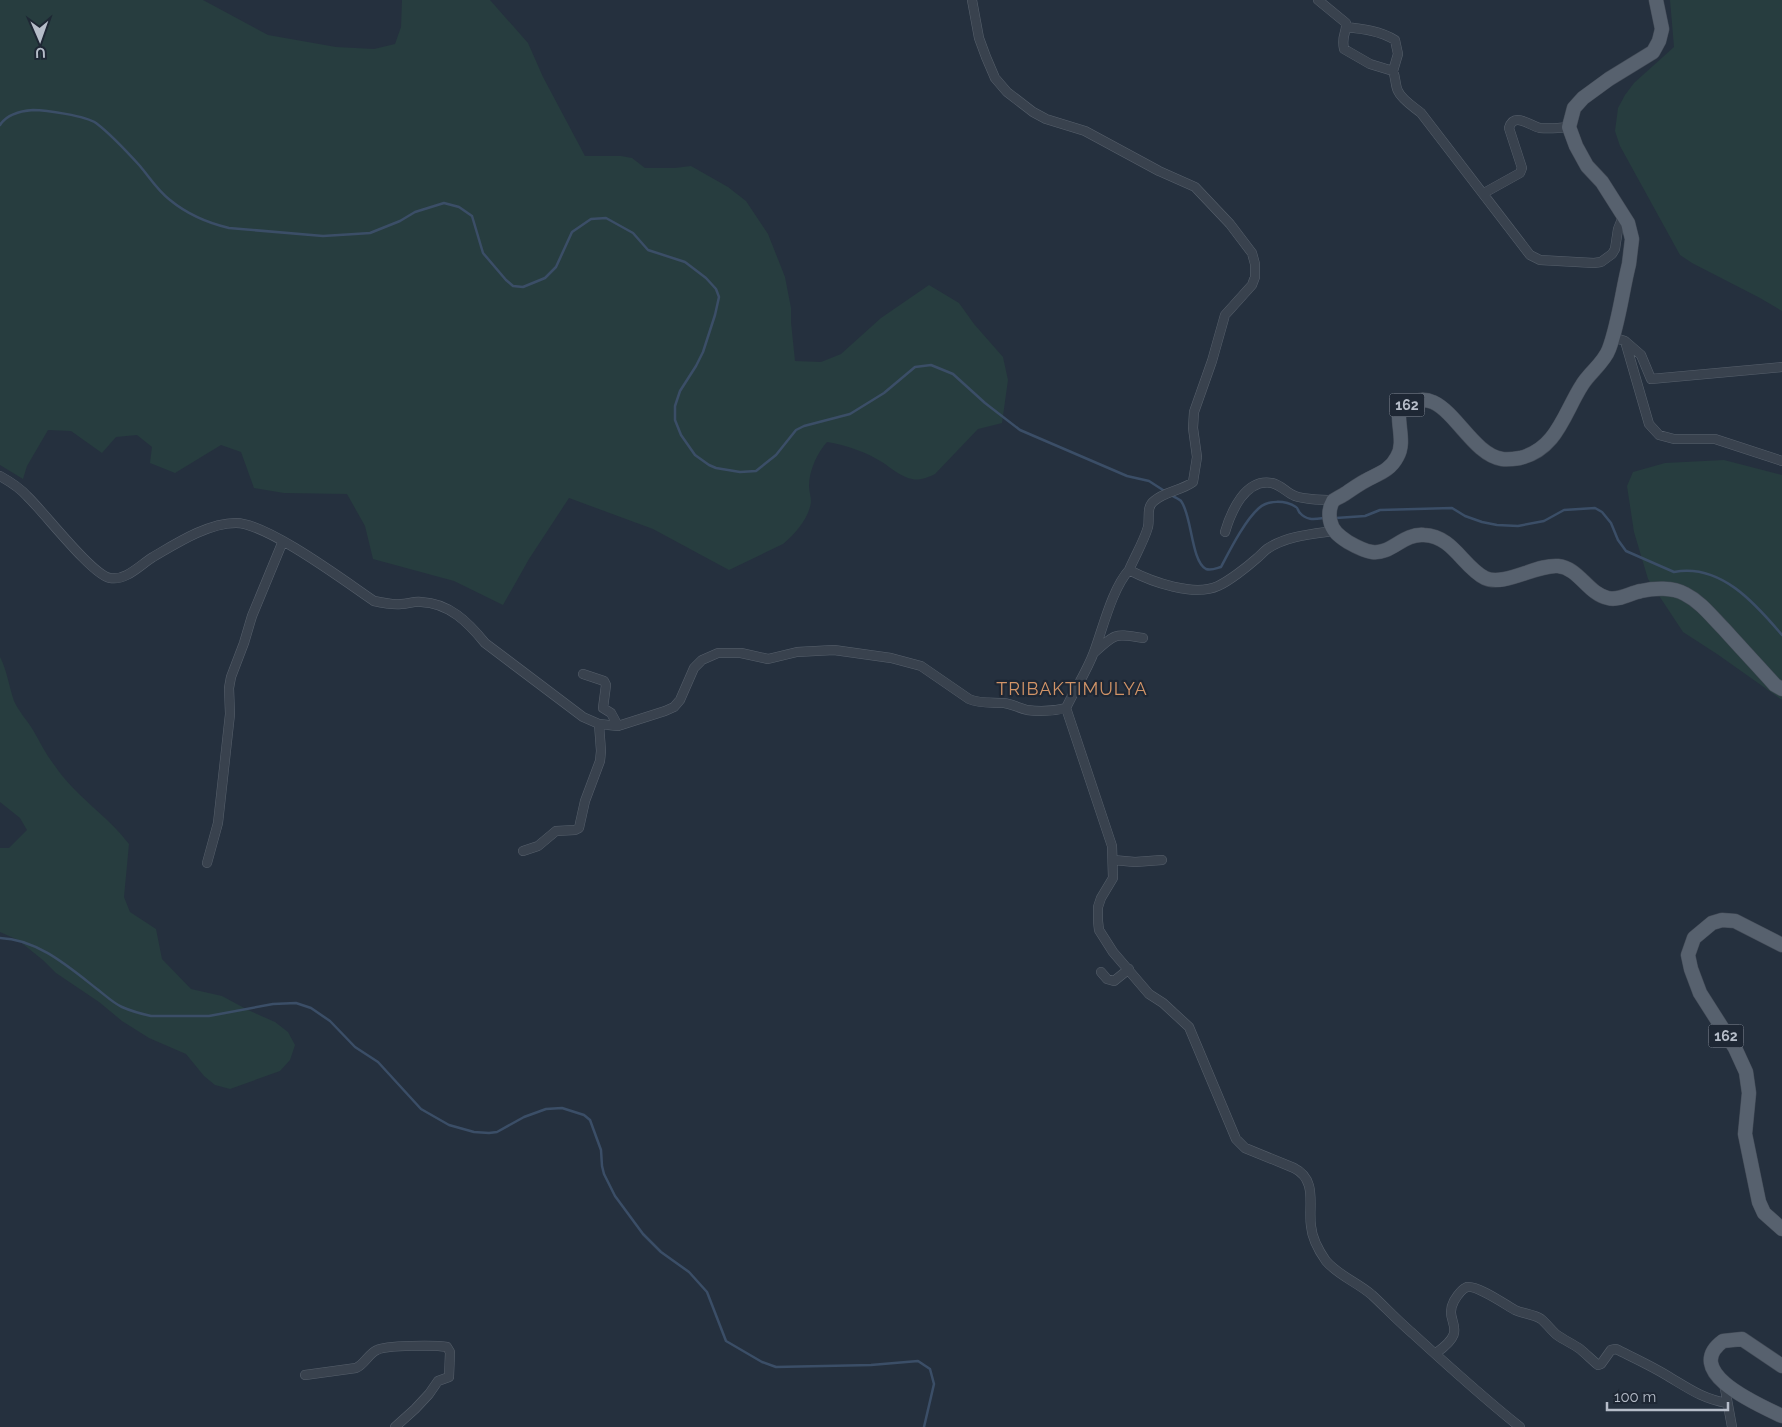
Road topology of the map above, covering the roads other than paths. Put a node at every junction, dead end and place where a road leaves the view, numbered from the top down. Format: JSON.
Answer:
{"nodes":[{"id":1,"x":972,"y":0,"type":"edge"},
{"id":2,"x":1318,"y":0,"type":"edge"},
{"id":3,"x":1656,"y":0,"type":"edge"},
{"id":4,"x":1346,"y":27,"type":"junction"},
{"id":5,"x":1393,"y":71,"type":"junction"},
{"id":6,"x":1569,"y":127,"type":"junction"},
{"id":7,"x":1484,"y":193,"type":"junction"},
{"id":8,"x":1624,"y":214,"type":"junction"},
{"id":9,"x":1612,"y":337,"type":"junction"},
{"id":10,"x":1625,"y":341,"type":"junction"},
{"id":11,"x":1782,"y":367,"type":"edge"},
{"id":12,"x":1782,"y":461,"type":"edge"},
{"id":13,"x":0,"y":476,"type":"edge"},
{"id":14,"x":1334,"y":500,"type":"junction"},
{"id":15,"x":1334,"y":531,"type":"junction"},
{"id":16,"x":1225,"y":532,"type":"dead end"},
{"id":17,"x":283,"y":541,"type":"junction"},
{"id":18,"x":1129,"y":570,"type":"junction"},
{"id":19,"x":1143,"y":638,"type":"dead end"},
{"id":20,"x":1093,"y":654,"type":"junction"},
{"id":21,"x":583,"y":674,"type":"dead end"},
{"id":22,"x":1782,"y":689,"type":"edge"},
{"id":23,"x":1066,"y":708,"type":"junction"},
{"id":24,"x":599,"y":724,"type":"junction"},
{"id":25,"x":618,"y":726,"type":"junction"},
{"id":26,"x":523,"y":851,"type":"dead end"},
{"id":27,"x":1113,"y":860,"type":"junction"},
{"id":28,"x":1162,"y":860,"type":"dead end"},
{"id":29,"x":207,"y":863,"type":"dead end"},
{"id":30,"x":1782,"y":945,"type":"edge"},
{"id":31,"x":1129,"y":969,"type":"junction"},
{"id":32,"x":1101,"y":972,"type":"dead end"},
{"id":33,"x":1782,"y":1229,"type":"edge"},
{"id":34,"x":1436,"y":1353,"type":"junction"},
{"id":35,"x":1782,"y":1366,"type":"edge"},
{"id":36,"x":305,"y":1375,"type":"dead end"},
{"id":37,"x":1724,"y":1382,"type":"junction"},
{"id":38,"x":1727,"y":1404,"type":"junction"},
{"id":39,"x":1782,"y":1416,"type":"edge"},
{"id":40,"x":395,"y":1427,"type":"edge"},
{"id":41,"x":1520,"y":1427,"type":"edge"},
{"id":42,"x":1732,"y":1427,"type":"edge"}],
"edges":[{"from":1,"to":18,"type":"street"},
{"from":2,"to":4,"type":"street"},
{"from":3,"to":6,"type":"main road"},
{"from":4,"to":5,"type":"street"},
{"from":4,"to":5,"type":"street"},
{"from":5,"to":7,"type":"street"},
{"from":6,"to":7,"type":"street"},
{"from":6,"to":8,"type":"main road","number":"162"},
{"from":7,"to":8,"type":"street"},
{"from":8,"to":9,"type":"main road","number":"162"},
{"from":9,"to":10,"type":"street"},
{"from":9,"to":14,"type":"main road","number":"162"},
{"from":10,"to":11,"type":"street"},
{"from":10,"to":12,"type":"street"},
{"from":13,"to":17,"type":"street"},
{"from":14,"to":15,"type":"main road"},
{"from":14,"to":16,"type":"street"},
{"from":15,"to":18,"type":"street"},
{"from":15,"to":22,"type":"main road"},
{"from":17,"to":24,"type":"street"},
{"from":17,"to":29,"type":"street"},
{"from":18,"to":20,"type":"street"},
{"from":19,"to":20,"type":"street"},
{"from":20,"to":23,"type":"street"},
{"from":21,"to":25,"type":"street"},
{"from":23,"to":25,"type":"street"},
{"from":23,"to":27,"type":"street"},
{"from":24,"to":25,"type":"street"},
{"from":24,"to":26,"type":"street"},
{"from":27,"to":28,"type":"street"},
{"from":27,"to":31,"type":"street"},
{"from":30,"to":33,"type":"main road","number":"162"},
{"from":31,"to":32,"type":"street"},
{"from":31,"to":34,"type":"street"},
{"from":34,"to":38,"type":"street"},
{"from":34,"to":41,"type":"street"},
{"from":35,"to":37,"type":"main road"},
{"from":36,"to":40,"type":"street"},
{"from":37,"to":38,"type":"street"},
{"from":37,"to":39,"type":"main road"},
{"from":38,"to":42,"type":"street"}]}
